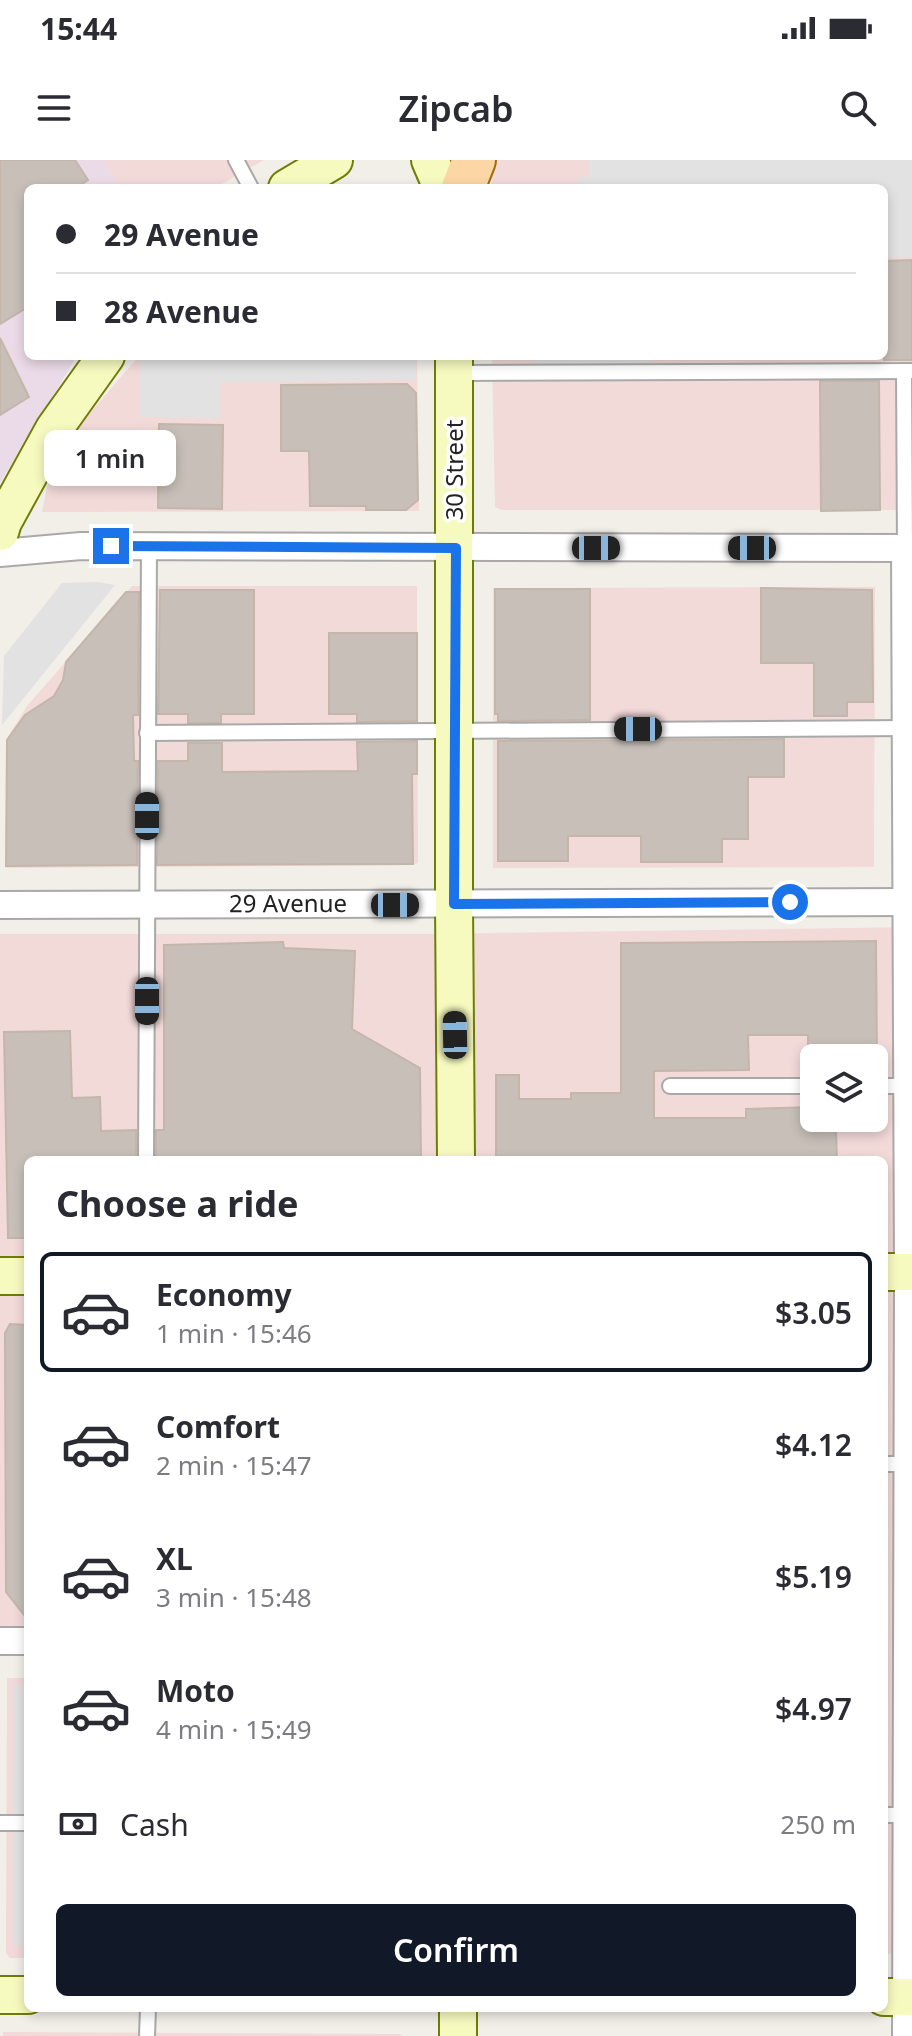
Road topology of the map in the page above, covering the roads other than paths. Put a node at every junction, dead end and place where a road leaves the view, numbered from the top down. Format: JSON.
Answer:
{"nodes":[{"id":1,"x":236,"y":160,"type":"edge"},
{"id":2,"x":334,"y":160,"type":"edge"},
{"id":3,"x":430,"y":160,"type":"edge"},
{"id":4,"x":474,"y":160,"type":"edge"},
{"id":5,"x":249,"y":184,"type":"edge"},
{"id":6,"x":294,"y":184,"type":"edge"},
{"id":7,"x":440,"y":184,"type":"edge"},
{"id":8,"x":465,"y":184,"type":"edge"},
{"id":9,"x":103,"y":360,"type":"edge"},
{"id":10,"x":454,"y":364,"type":"edge"},
{"id":11,"x":908,"y":371,"type":"edge"},
{"id":12,"x":0,"y":532,"type":"edge"},
{"id":13,"x":149,"y":546,"type":"junction"},
{"id":14,"x":456,"y":548,"type":"junction"},
{"id":15,"x":909,"y":548,"type":"edge"},
{"id":16,"x":0,"y":553,"type":"edge"},
{"id":17,"x":909,"y":728,"type":"edge"},
{"id":18,"x":455,"y":730,"type":"junction"},
{"id":19,"x":147,"y":733,"type":"junction"},
{"id":20,"x":909,"y":902,"type":"edge"},
{"id":21,"x":454,"y":904,"type":"junction"},
{"id":22,"x":0,"y":905,"type":"edge"},
{"id":23,"x":147,"y":905,"type":"junction"},
{"id":24,"x":670,"y":1086,"type":"dead end"},
{"id":25,"x":800,"y":1086,"type":"edge"},
{"id":26,"x":888,"y":1086,"type":"edge"},
{"id":27,"x":907,"y":1086,"type":"junction"},
{"id":28,"x":146,"y":1156,"type":"edge"},
{"id":29,"x":456,"y":1156,"type":"edge"},
{"id":30,"x":901,"y":1272,"type":"edge"},
{"id":31,"x":0,"y":1276,"type":"edge"},
{"id":32,"x":24,"y":1276,"type":"edge"},
{"id":33,"x":901,"y":1464,"type":"edge"},
{"id":34,"x":901,"y":1638,"type":"edge"},
{"id":35,"x":0,"y":1641,"type":"edge"},
{"id":36,"x":24,"y":1641,"type":"edge"},
{"id":37,"x":900,"y":1815,"type":"edge"},
{"id":38,"x":0,"y":1823,"type":"edge"},
{"id":39,"x":24,"y":1823,"type":"edge"},
{"id":40,"x":0,"y":1995,"type":"edge"},
{"id":41,"x":24,"y":1995,"type":"edge"},
{"id":42,"x":901,"y":1997,"type":"edge"},
{"id":43,"x":148,"y":2012,"type":"edge"},
{"id":44,"x":458,"y":2012,"type":"edge"},
{"id":45,"x":147,"y":2036,"type":"edge"},
{"id":46,"x":458,"y":2036,"type":"edge"},
{"id":47,"x":906,"y":2036,"type":"edge"}],
"edges":[{"from":1,"to":5,"type":"lane"},
{"from":2,"to":6,"type":"street"},
{"from":3,"to":7,"type":"street"},
{"from":4,"to":8,"type":"main road"},
{"from":9,"to":12,"type":"street"},
{"from":10,"to":11,"type":"lane"},
{"from":10,"to":14,"type":"street","name":"30 Street"},
{"from":11,"to":15,"type":"lane"},
{"from":13,"to":14,"type":"street"},
{"from":13,"to":16,"type":"street"},
{"from":13,"to":19,"type":"lane"},
{"from":14,"to":15,"type":"street"},
{"from":14,"to":18,"type":"street","name":"30 Street"},
{"from":15,"to":17,"type":"street"},
{"from":17,"to":18,"type":"lane"},
{"from":17,"to":20,"type":"street"},
{"from":18,"to":19,"type":"lane"},
{"from":18,"to":21,"type":"street","name":"30 Street"},
{"from":19,"to":23,"type":"lane"},
{"from":20,"to":21,"type":"street","name":"29 Avenue"},
{"from":20,"to":27,"type":"street"},
{"from":21,"to":23,"type":"street","name":"29 Avenue"},
{"from":21,"to":29,"type":"street","name":"30 Street"},
{"from":22,"to":23,"type":"street","name":"29 Avenue"},
{"from":23,"to":28,"type":"lane"},
{"from":24,"to":25,"type":"lane"},
{"from":26,"to":27,"type":"lane"},
{"from":27,"to":30,"type":"street"},
{"from":30,"to":33,"type":"street"},
{"from":31,"to":32,"type":"street"},
{"from":33,"to":34,"type":"street"},
{"from":34,"to":37,"type":"street"},
{"from":35,"to":36,"type":"street"},
{"from":37,"to":42,"type":"street"},
{"from":38,"to":39,"type":"lane"},
{"from":40,"to":41,"type":"street"},
{"from":42,"to":47,"type":"street"},
{"from":43,"to":45,"type":"lane"},
{"from":44,"to":46,"type":"street"}]}
